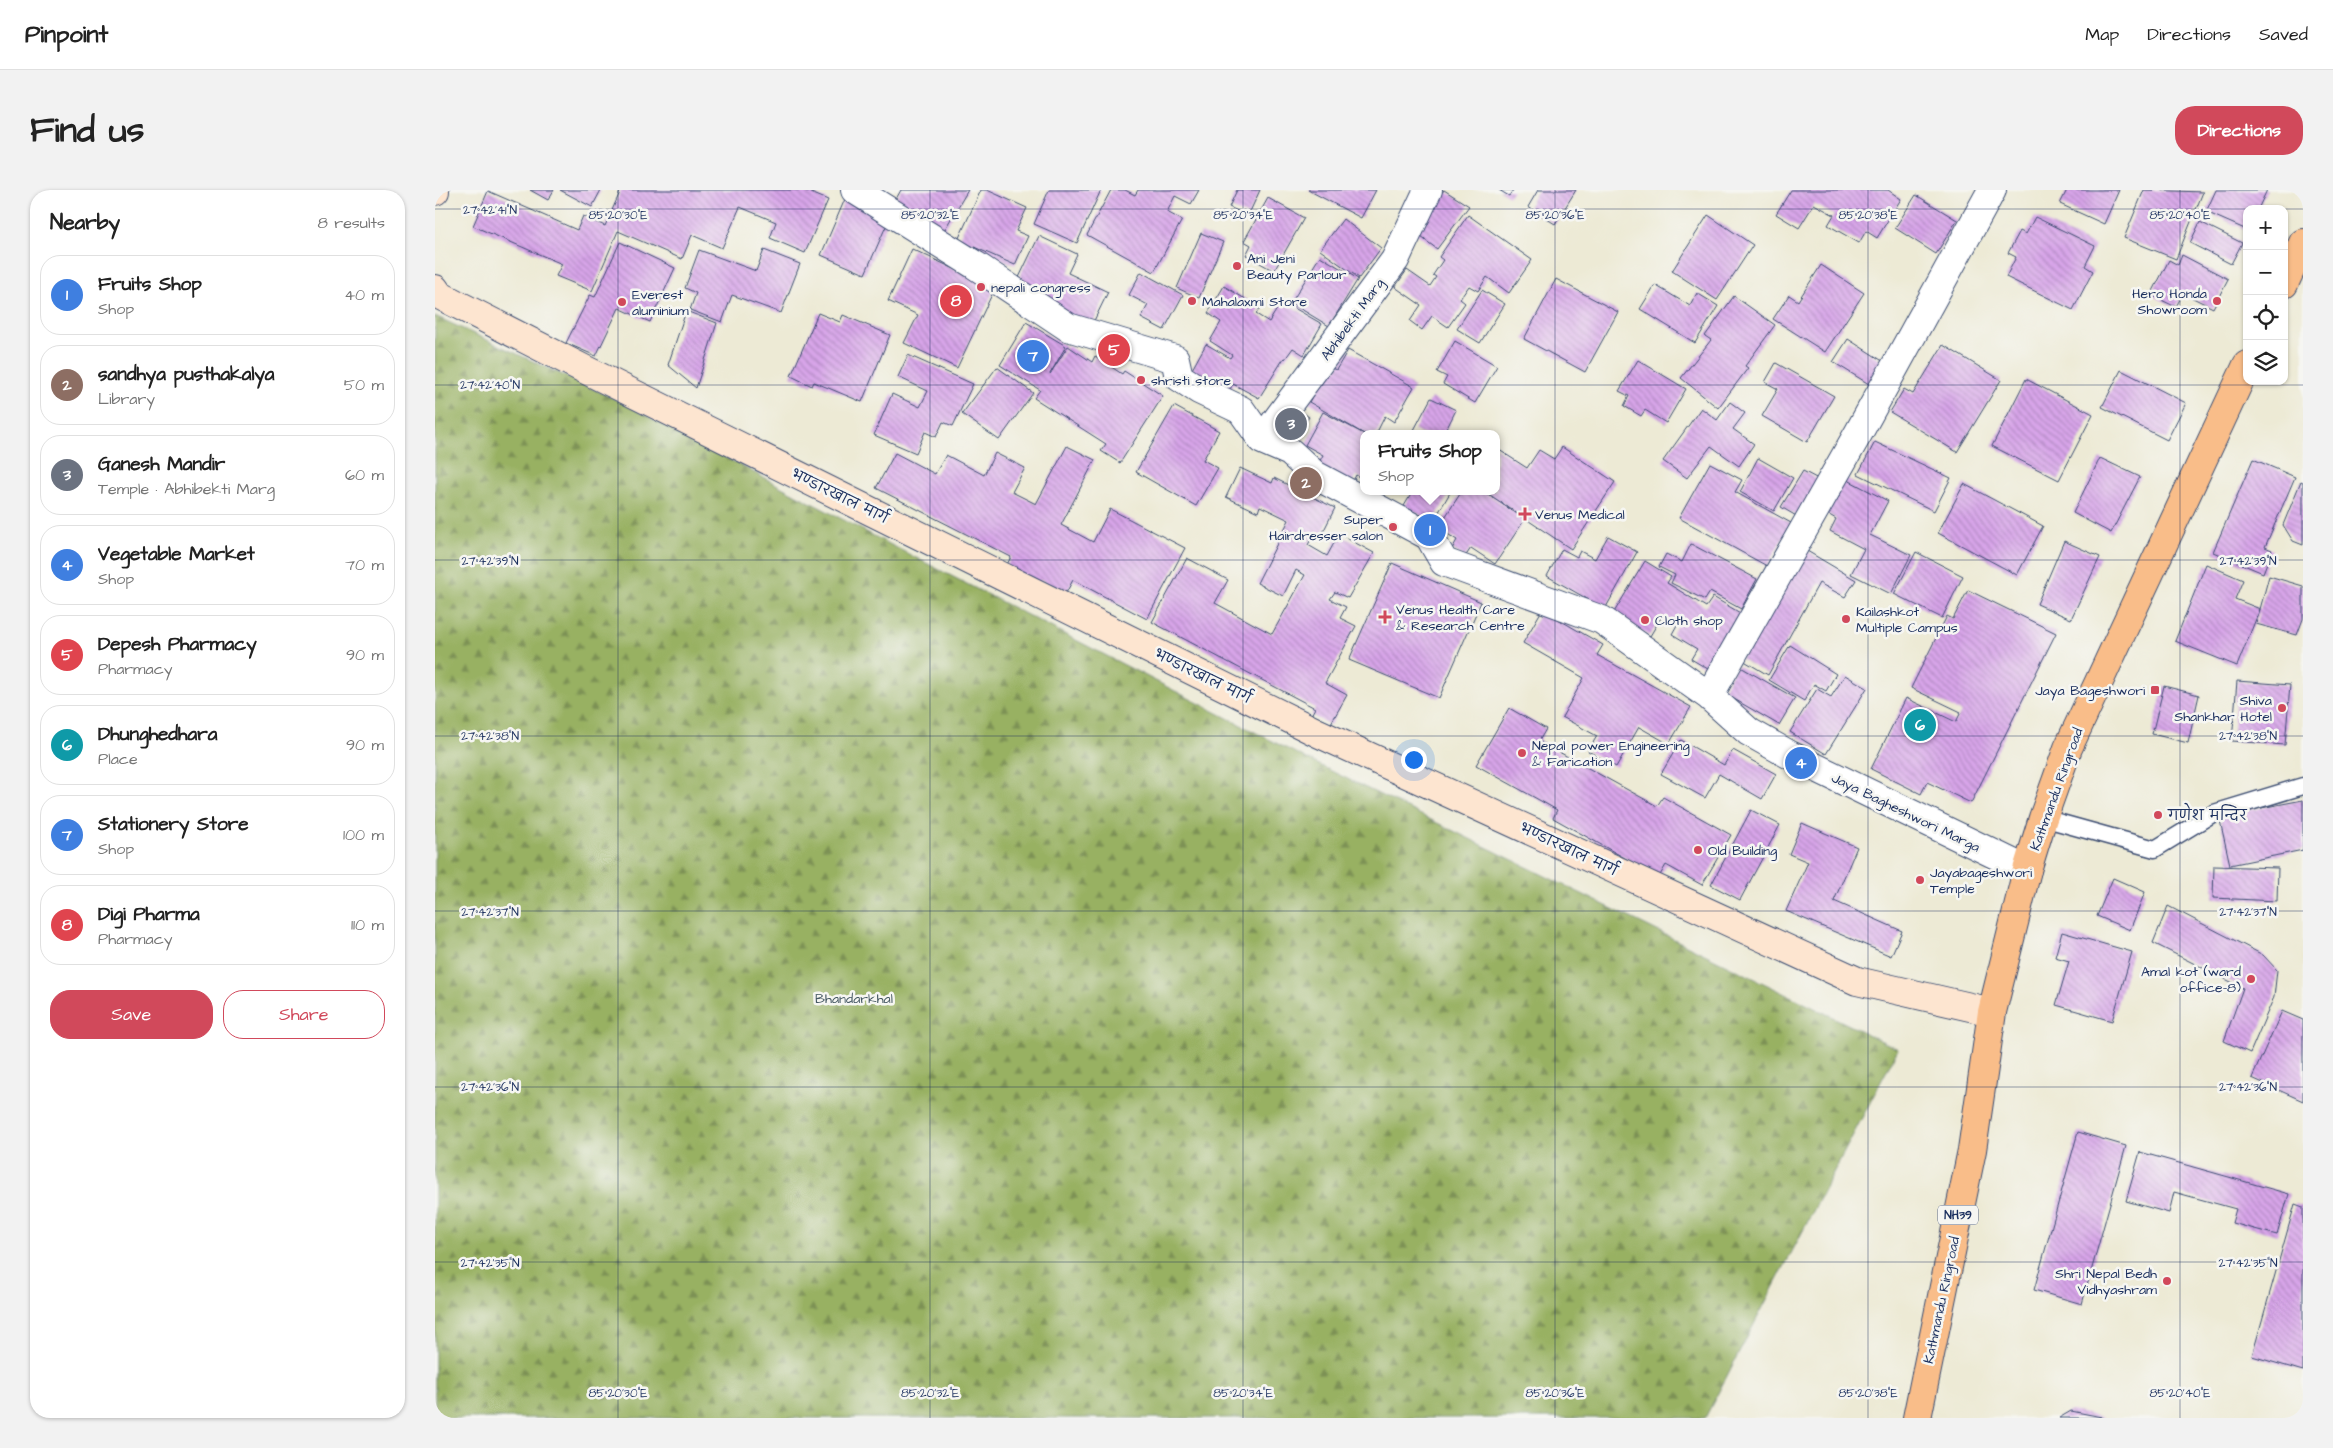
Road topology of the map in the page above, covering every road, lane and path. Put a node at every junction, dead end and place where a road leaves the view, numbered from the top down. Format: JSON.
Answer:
{"nodes":[{"id":1,"x":855,"y":190,"type":"edge"},
{"id":2,"x":1428,"y":190,"type":"edge"},
{"id":3,"x":1992,"y":190,"type":"edge"},
{"id":4,"x":2303,"y":243,"type":"edge"},
{"id":5,"x":2288,"y":275,"type":"edge"},
{"id":6,"x":435,"y":289,"type":"edge"},
{"id":7,"x":2243,"y":374,"type":"edge"},
{"id":8,"x":1262,"y":440,"type":"junction"},
{"id":9,"x":1709,"y":696,"type":"junction"},
{"id":10,"x":2303,"y":786,"type":"edge"},
{"id":11,"x":2043,"y":818,"type":"junction"},
{"id":12,"x":2027,"y":870,"type":"junction"},
{"id":13,"x":1992,"y":1012,"type":"junction"},
{"id":14,"x":1917,"y":1418,"type":"edge"}],
"edges":[{"from":1,"to":8,"type":"street"},
{"from":2,"to":8,"type":"street","name":"Abhibekti Marg"},
{"from":3,"to":9,"type":"street"},
{"from":4,"to":5,"type":"highway"},
{"from":6,"to":13,"type":"main road","name":"भण्डारखाल मार्ग"},
{"from":7,"to":11,"type":"highway","name":"Kathmandu Ringroad","number":"NH39"},
{"from":8,"to":9,"type":"street","name":"Jaya Bagheshwori Marga"},
{"from":9,"to":12,"type":"street","name":"Jaya Bagheshwori Marga"},
{"from":10,"to":11,"type":"lane"},
{"from":11,"to":12,"type":"highway","name":"Kathmandu Ringroad","number":"NH39"},
{"from":12,"to":13,"type":"highway","name":"Kathmandu Ringroad","number":"NH39"},
{"from":13,"to":14,"type":"highway","name":"Kathmandu Ringroad","number":"NH39"}]}
